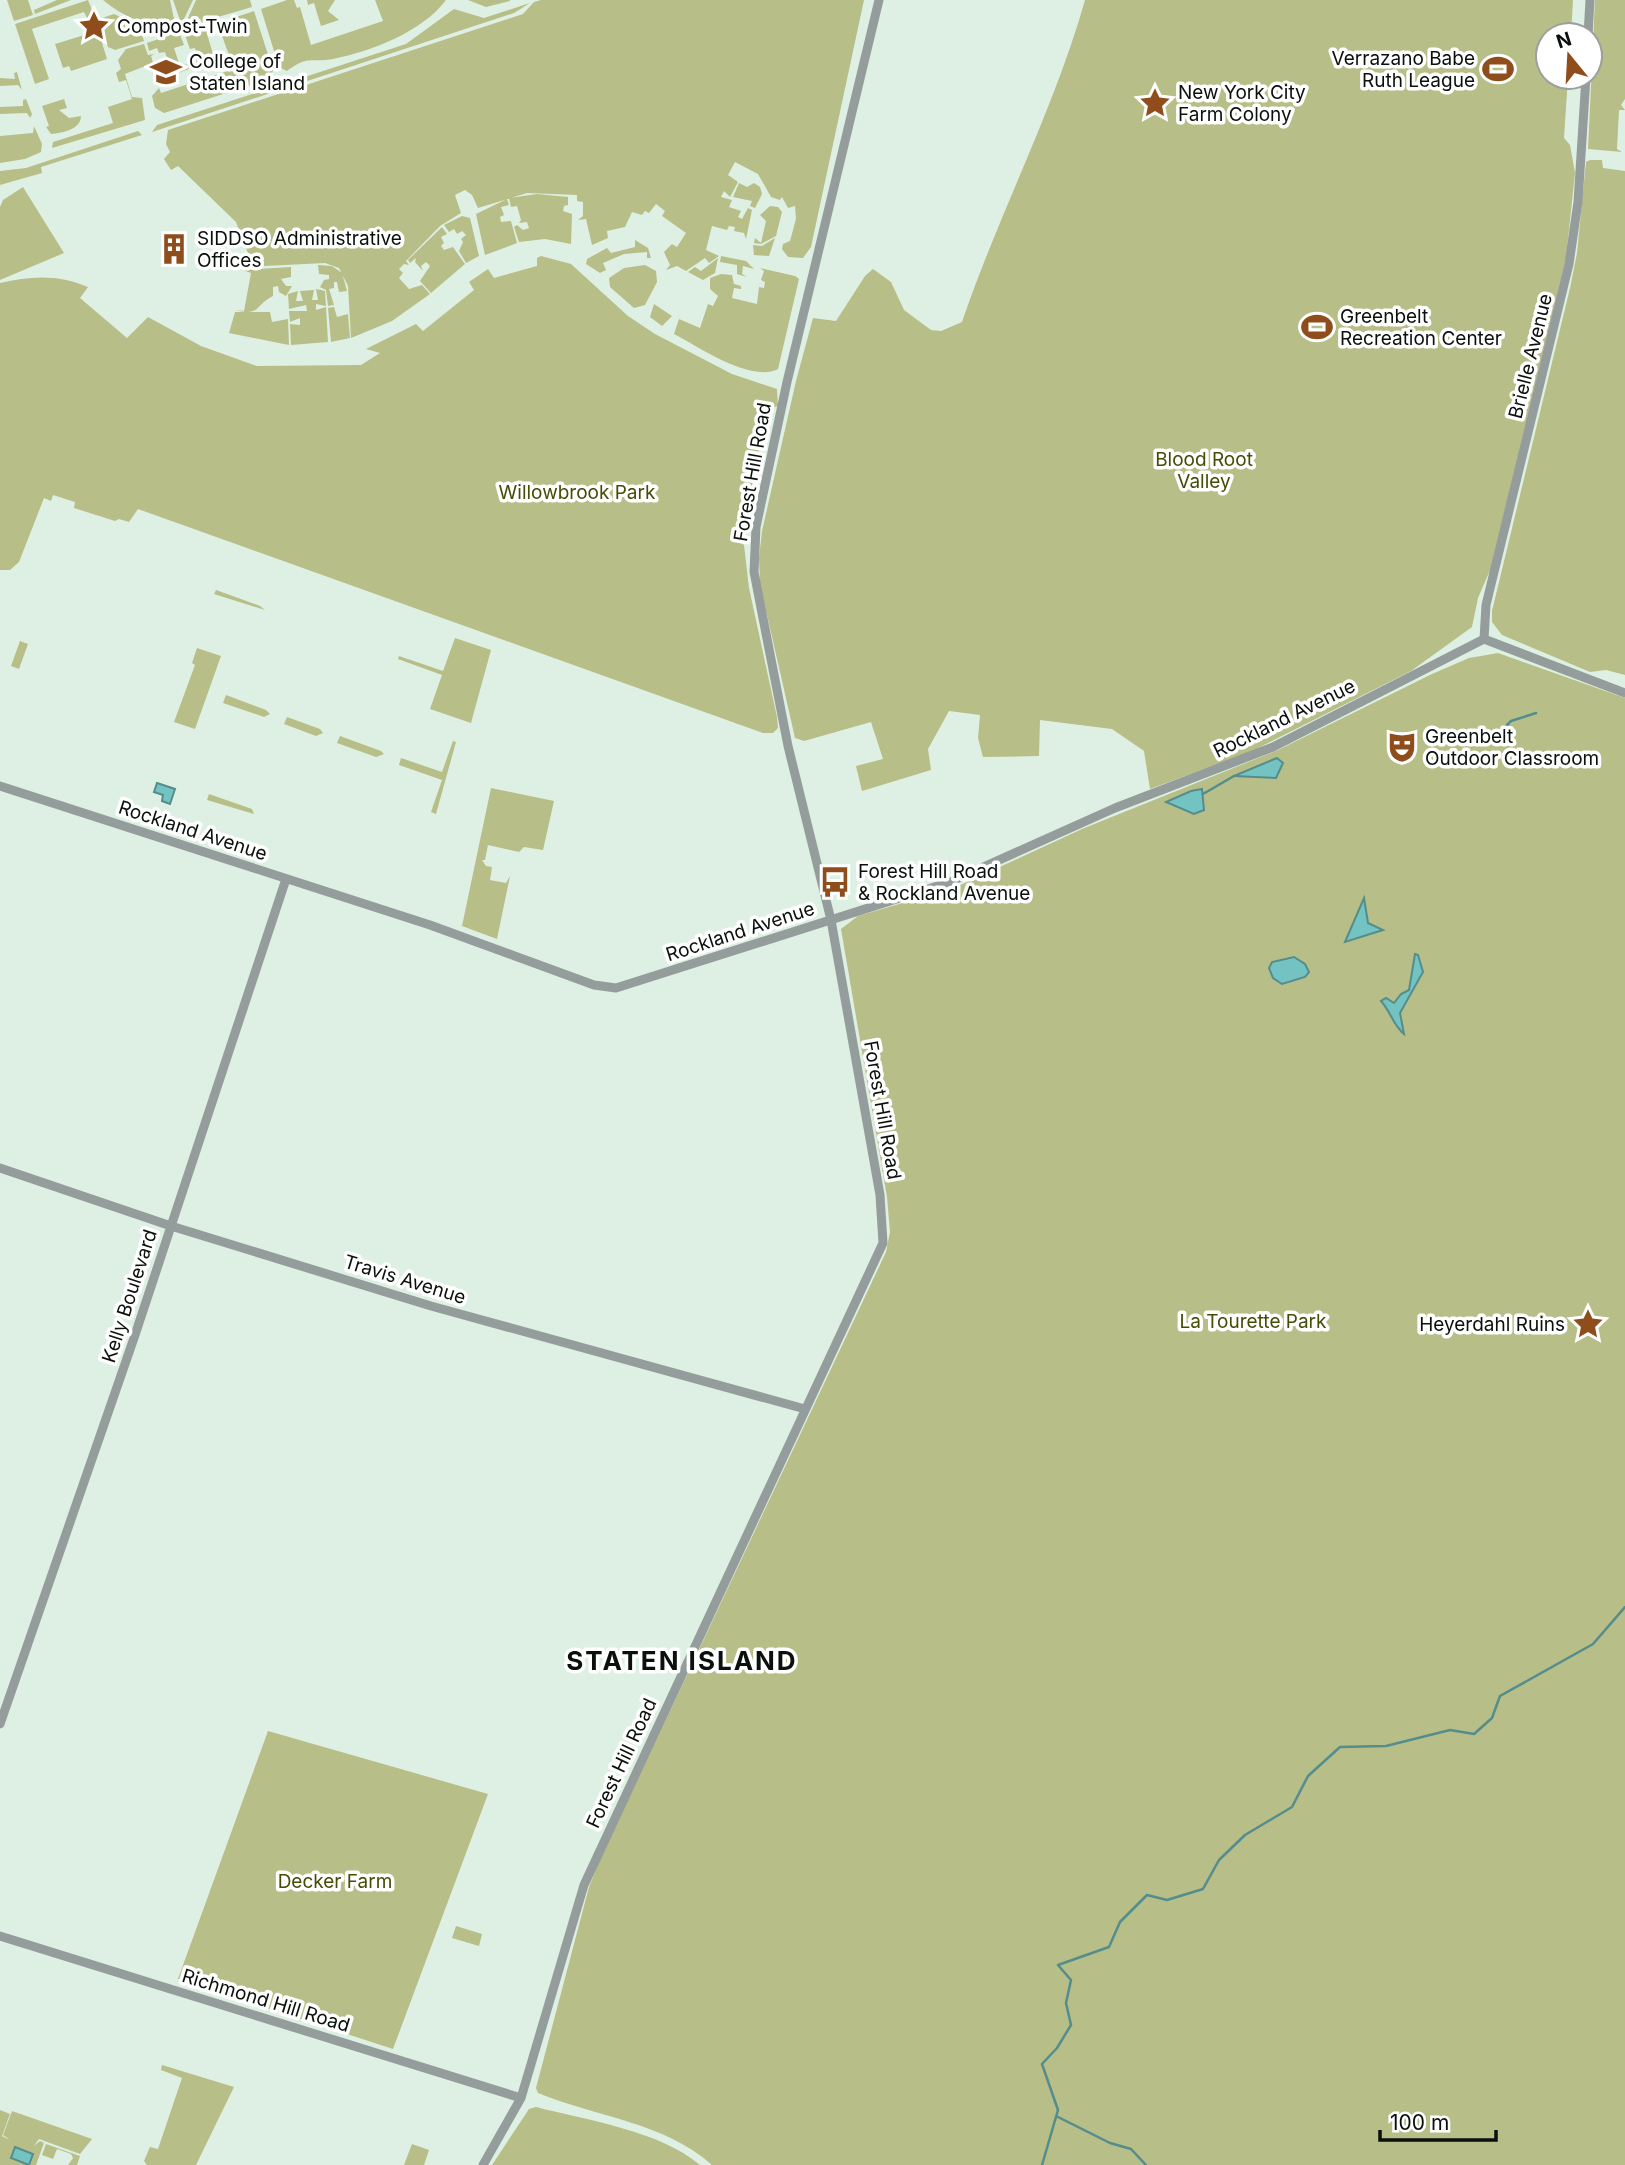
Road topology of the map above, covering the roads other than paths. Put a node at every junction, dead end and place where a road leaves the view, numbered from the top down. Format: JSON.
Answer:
{"nodes":[{"id":1,"x":879,"y":0,"type":"edge"},
{"id":2,"x":1590,"y":0,"type":"edge"},
{"id":3,"x":1589,"y":21,"type":"edge"},
{"id":4,"x":1585,"y":91,"type":"edge"},
{"id":5,"x":1483,"y":639,"type":"junction"},
{"id":6,"x":1625,"y":693,"type":"edge"},
{"id":7,"x":0,"y":786,"type":"edge"},
{"id":8,"x":286,"y":878,"type":"junction"},
{"id":9,"x":831,"y":920,"type":"junction"},
{"id":10,"x":0,"y":1168,"type":"edge"},
{"id":11,"x":170,"y":1226,"type":"junction"},
{"id":12,"x":805,"y":1409,"type":"junction"},
{"id":13,"x":0,"y":1724,"type":"edge"},
{"id":14,"x":0,"y":1936,"type":"edge"},
{"id":15,"x":522,"y":2098,"type":"junction"},
{"id":16,"x":483,"y":2165,"type":"edge"}],
"edges":[{"from":1,"to":9,"type":"street","name":"Forest Hill Road"},
{"from":2,"to":3,"type":"street"},
{"from":4,"to":5,"type":"street","name":"Brielle Avenue"},
{"from":5,"to":6,"type":"street"},
{"from":5,"to":9,"type":"street","name":"Rockland Avenue"},
{"from":7,"to":8,"type":"street","name":"Rockland Avenue"},
{"from":8,"to":9,"type":"street","name":"Rockland Avenue"},
{"from":8,"to":11,"type":"street","name":"Kelly Boulevard"},
{"from":9,"to":12,"type":"street","name":"Forest Hill Road"},
{"from":10,"to":11,"type":"street","name":"Travis Avenue"},
{"from":11,"to":12,"type":"street","name":"Travis Avenue"},
{"from":11,"to":13,"type":"street","name":"Kelly Boulevard"},
{"from":12,"to":15,"type":"street","name":"Forest Hill Road"},
{"from":14,"to":15,"type":"street","name":"Richmond Hill Road"},
{"from":15,"to":16,"type":"street","name":"Forest Hill Road"}]}
